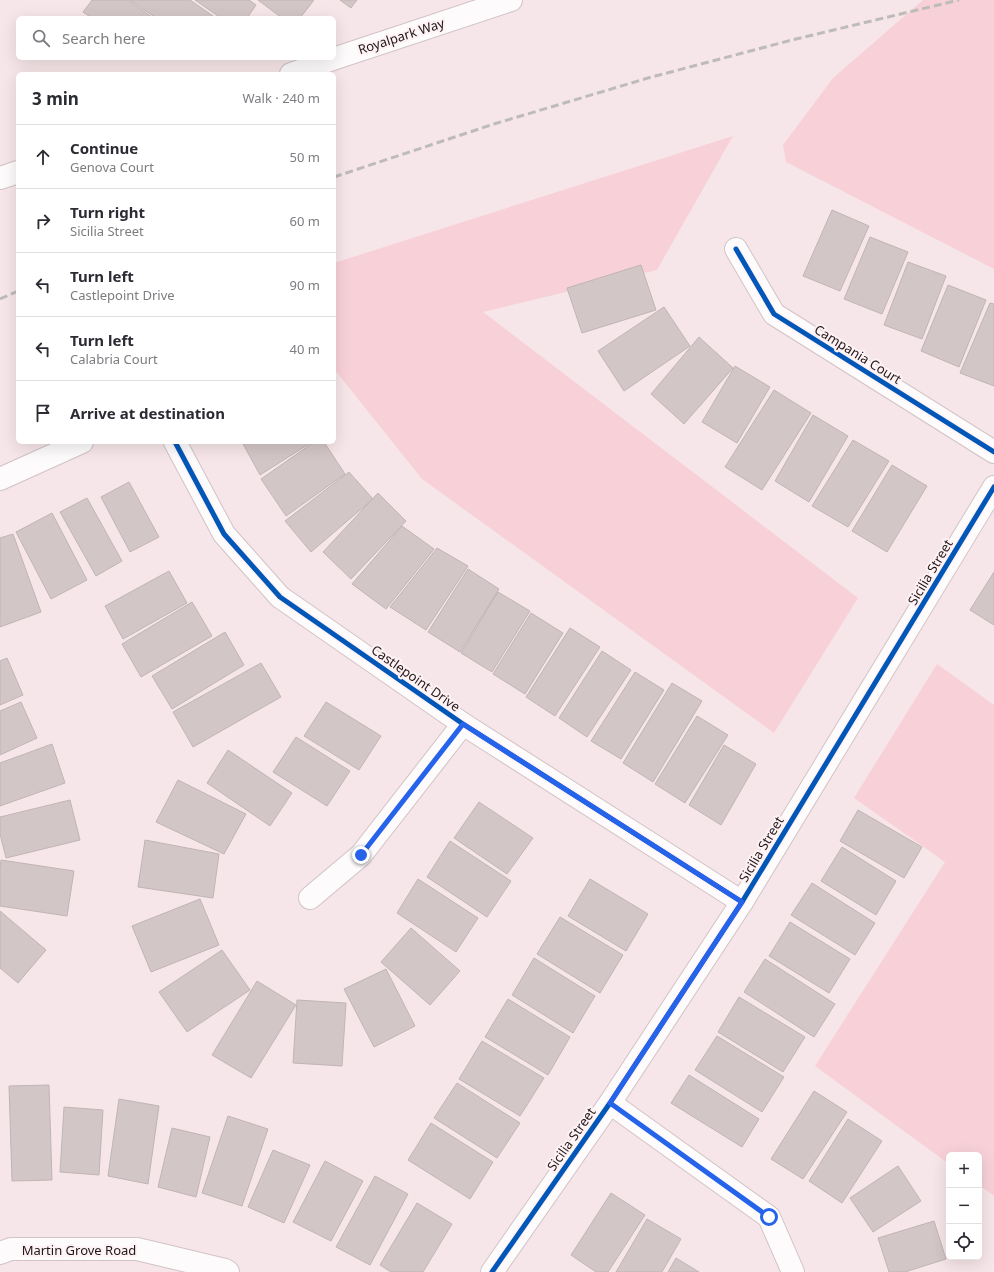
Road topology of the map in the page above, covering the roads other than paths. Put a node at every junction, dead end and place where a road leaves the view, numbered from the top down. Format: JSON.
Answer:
{"nodes":[{"id":1,"x":511,"y":0,"type":"edge"},
{"id":2,"x":336,"y":58,"type":"edge"},
{"id":3,"x":330,"y":60,"type":"edge"},
{"id":4,"x":297,"y":72,"type":"edge"},
{"id":5,"x":16,"y":173,"type":"edge"},
{"id":6,"x":0,"y":178,"type":"edge"},
{"id":7,"x":736,"y":249,"type":"dead end"},
{"id":8,"x":78,"y":444,"type":"edge"},
{"id":9,"x":177,"y":444,"type":"edge"},
{"id":10,"x":994,"y":452,"type":"edge"},
{"id":11,"x":0,"y":479,"type":"edge"},
{"id":12,"x":994,"y":487,"type":"edge"},
{"id":13,"x":463,"y":724,"type":"junction"},
{"id":14,"x":310,"y":898,"type":"dead end"},
{"id":15,"x":742,"y":902,"type":"junction"},
{"id":16,"x":610,"y":1103,"type":"junction"},
{"id":17,"x":0,"y":1253,"type":"edge"},
{"id":18,"x":228,"y":1272,"type":"edge"},
{"id":19,"x":492,"y":1272,"type":"edge"},
{"id":20,"x":793,"y":1272,"type":"edge"}],
"edges":[{"from":1,"to":2,"type":"street","name":"Royalpark Way"},
{"from":3,"to":4,"type":"street","name":"Royalpark Way"},
{"from":5,"to":6,"type":"street"},
{"from":7,"to":10,"type":"street","name":"Campania Court"},
{"from":8,"to":11,"type":"street"},
{"from":9,"to":13,"type":"street","name":"Castlepoint Drive"},
{"from":12,"to":15,"type":"street","name":"Sicilia Street"},
{"from":13,"to":14,"type":"street"},
{"from":13,"to":15,"type":"street","name":"Castlepoint Drive"},
{"from":15,"to":16,"type":"street","name":"Sicilia Street"},
{"from":16,"to":19,"type":"street","name":"Sicilia Street"},
{"from":16,"to":20,"type":"street"},
{"from":17,"to":18,"type":"street","name":"Martin Grove Road"}]}
